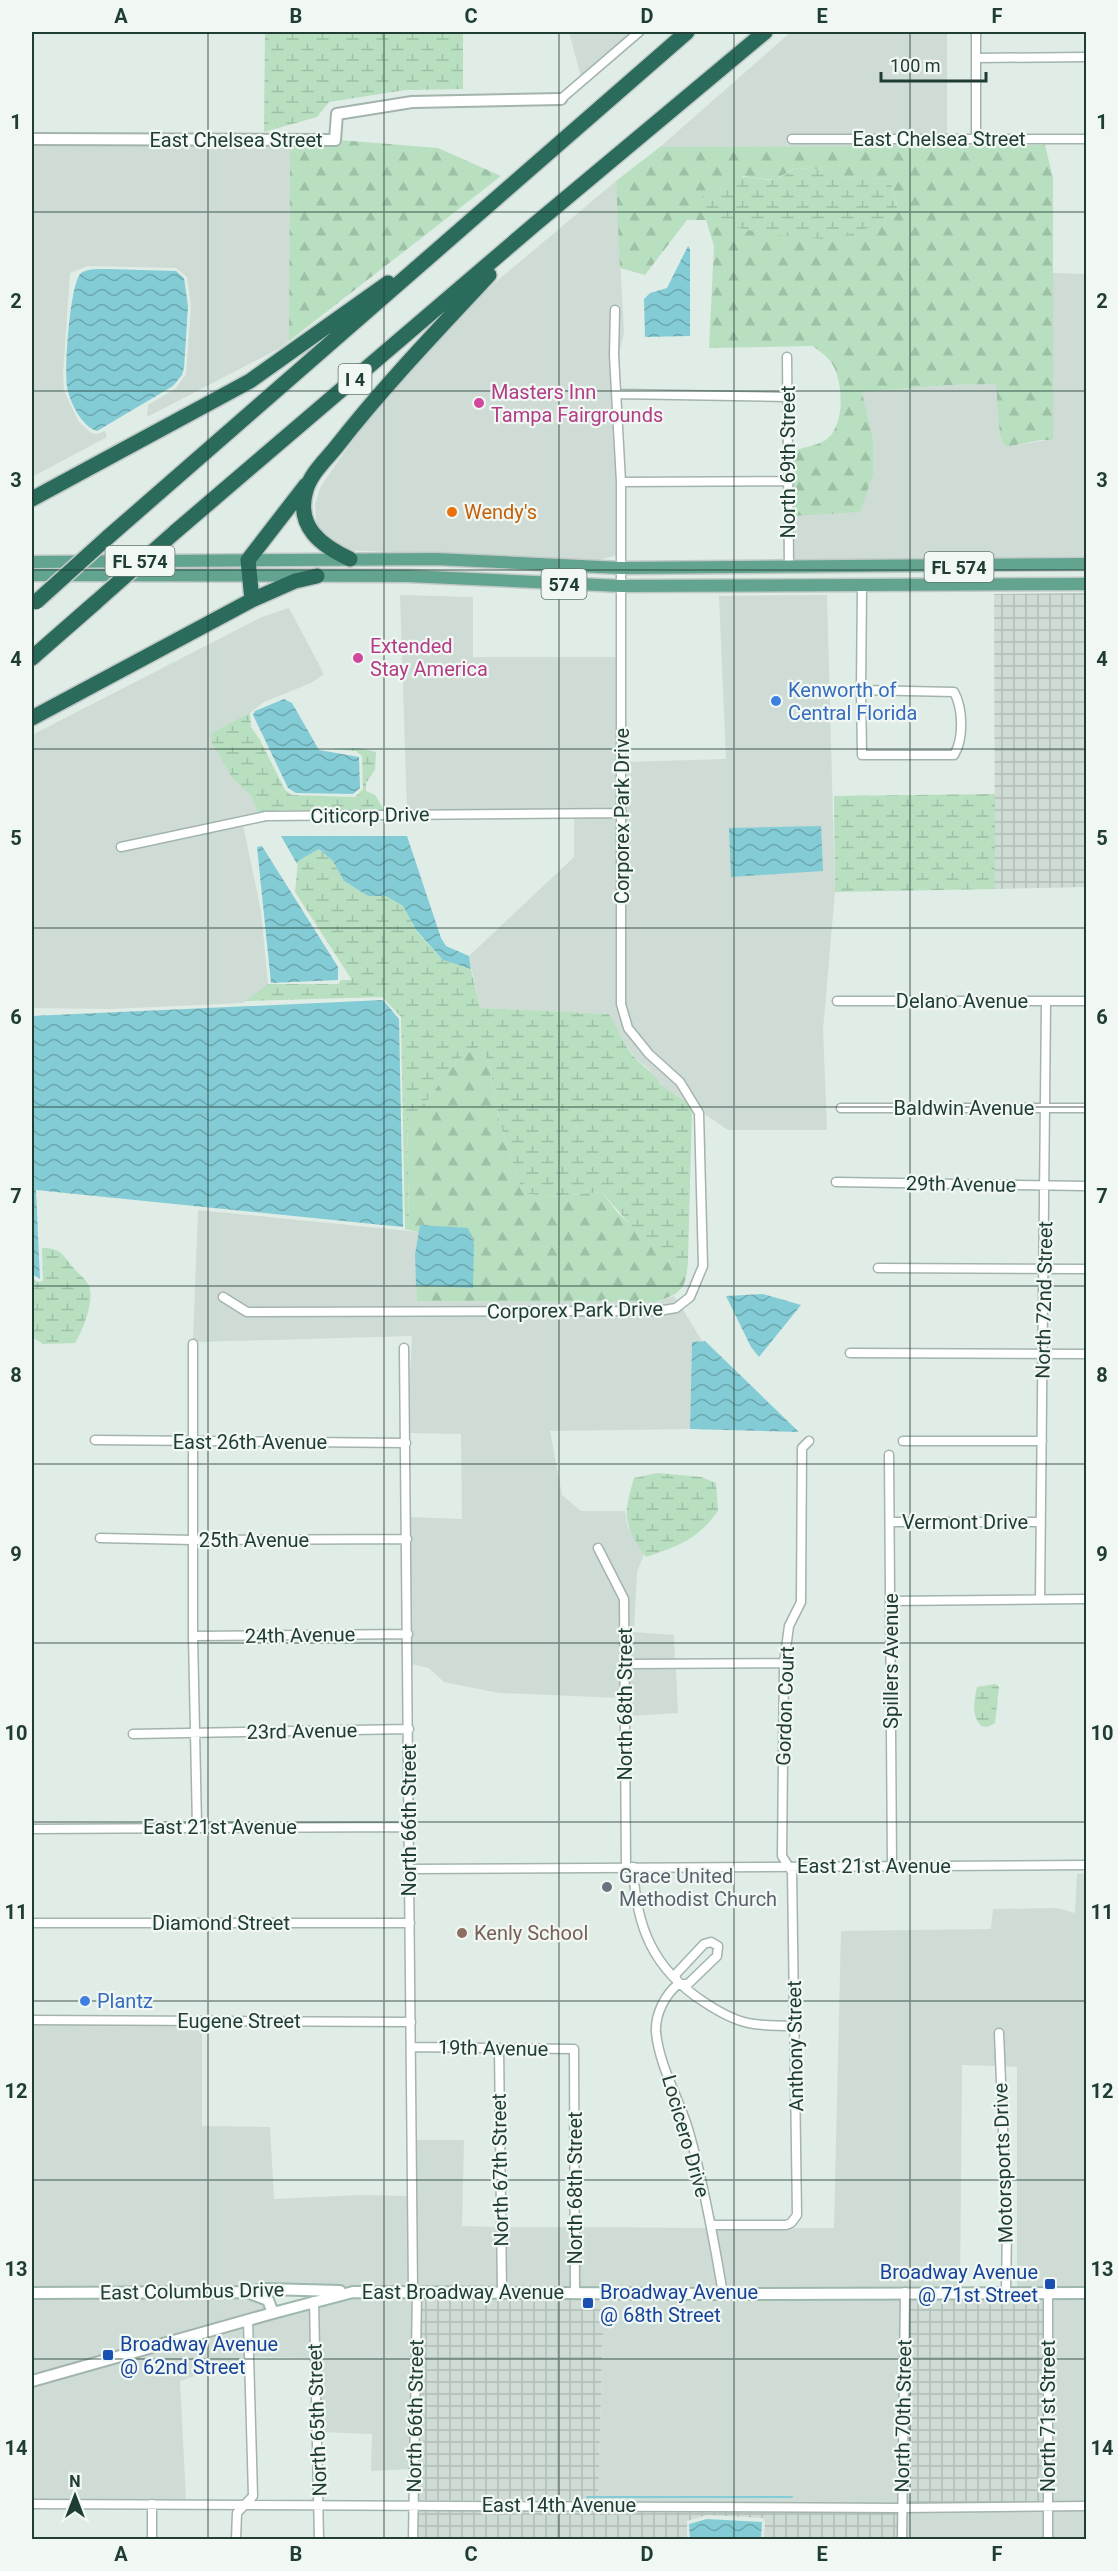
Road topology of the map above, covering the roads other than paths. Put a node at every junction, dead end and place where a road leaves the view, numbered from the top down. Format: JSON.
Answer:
{"nodes":[{"id":1,"x":639,"y":32,"type":"edge"},
{"id":2,"x":687,"y":32,"type":"edge"},
{"id":3,"x":765,"y":32,"type":"edge"},
{"id":4,"x":976,"y":32,"type":"edge"},
{"id":5,"x":1086,"y":57,"type":"edge"},
{"id":6,"x":976,"y":58,"type":"junction"},
{"id":7,"x":561,"y":99,"type":"joint"},
{"id":8,"x":32,"y":139,"type":"edge"},
{"id":9,"x":792,"y":139,"type":"dead end"},
{"id":10,"x":976,"y":139,"type":"junction"},
{"id":11,"x":1086,"y":139,"type":"edge"},
{"id":12,"x":534,"y":225,"type":"junction"},
{"id":13,"x":405,"y":278,"type":"junction"},
{"id":14,"x":615,"y":310,"type":"dead end"},
{"id":15,"x":788,"y":357,"type":"dead end"},
{"id":16,"x":618,"y":394,"type":"junction"},
{"id":17,"x":788,"y":397,"type":"junction"},
{"id":18,"x":313,"y":476,"type":"junction"},
{"id":19,"x":789,"y":481,"type":"junction"},
{"id":20,"x":621,"y":482,"type":"junction"},
{"id":21,"x":32,"y":499,"type":"edge"},
{"id":22,"x":350,"y":559,"type":"junction"},
{"id":23,"x":32,"y":562,"type":"edge"},
{"id":24,"x":1086,"y":564,"type":"edge"},
{"id":25,"x":249,"y":567,"type":"junction"},
{"id":26,"x":792,"y":567,"type":"junction"},
{"id":27,"x":832,"y":567,"type":"junction"},
{"id":28,"x":621,"y":568,"type":"junction"},
{"id":29,"x":32,"y":575,"type":"edge"},
{"id":30,"x":317,"y":576,"type":"junction"},
{"id":31,"x":1086,"y":584,"type":"edge"},
{"id":32,"x":811,"y":585,"type":"junction"},
{"id":33,"x":862,"y":585,"type":"junction"},
{"id":34,"x":621,"y":586,"type":"junction"},
{"id":35,"x":252,"y":600,"type":"junction"},
{"id":36,"x":34,"y":604,"type":"edge"},
{"id":37,"x":32,"y":658,"type":"edge"},
{"id":38,"x":861,"y":690,"type":"junction"},
{"id":39,"x":32,"y":718,"type":"edge"},
{"id":40,"x":622,"y":813,"type":"junction"},
{"id":41,"x":121,"y":847,"type":"dead end"},
{"id":42,"x":837,"y":1001,"type":"dead end"},
{"id":43,"x":1046,"y":1001,"type":"junction"},
{"id":44,"x":1086,"y":1001,"type":"edge"},
{"id":45,"x":841,"y":1108,"type":"dead end"},
{"id":46,"x":1046,"y":1108,"type":"junction"},
{"id":47,"x":1086,"y":1108,"type":"edge"},
{"id":48,"x":836,"y":1182,"type":"dead end"},
{"id":49,"x":1046,"y":1186,"type":"junction"},
{"id":50,"x":1086,"y":1186,"type":"edge"},
{"id":51,"x":878,"y":1268,"type":"dead end"},
{"id":52,"x":1045,"y":1269,"type":"junction"},
{"id":53,"x":1086,"y":1269,"type":"edge"},
{"id":54,"x":223,"y":1297,"type":"dead end"},
{"id":55,"x":193,"y":1344,"type":"dead end"},
{"id":56,"x":404,"y":1348,"type":"dead end"},
{"id":57,"x":850,"y":1353,"type":"dead end"},
{"id":58,"x":1043,"y":1353,"type":"junction"},
{"id":59,"x":1086,"y":1354,"type":"edge"},
{"id":60,"x":95,"y":1440,"type":"dead end"},
{"id":61,"x":809,"y":1441,"type":"dead end"},
{"id":62,"x":903,"y":1441,"type":"dead end"},
{"id":63,"x":1042,"y":1441,"type":"junction"},
{"id":64,"x":193,"y":1442,"type":"junction"},
{"id":65,"x":406,"y":1443,"type":"junction"},
{"id":66,"x":889,"y":1455,"type":"dead end"},
{"id":67,"x":891,"y":1522,"type":"junction"},
{"id":68,"x":1040,"y":1522,"type":"junction"},
{"id":69,"x":100,"y":1538,"type":"dead end"},
{"id":70,"x":407,"y":1539,"type":"junction"},
{"id":71,"x":193,"y":1540,"type":"junction"},
{"id":72,"x":598,"y":1548,"type":"dead end"},
{"id":73,"x":1040,"y":1599,"type":"junction"},
{"id":74,"x":1086,"y":1599,"type":"edge"},
{"id":75,"x":891,"y":1601,"type":"junction"},
{"id":76,"x":408,"y":1634,"type":"junction"},
{"id":77,"x":193,"y":1636,"type":"junction"},
{"id":78,"x":784,"y":1663,"type":"junction"},
{"id":79,"x":625,"y":1664,"type":"junction"},
{"id":80,"x":409,"y":1729,"type":"junction"},
{"id":81,"x":196,"y":1732,"type":"junction"},
{"id":82,"x":133,"y":1734,"type":"dead end"},
{"id":83,"x":197,"y":1826,"type":"junction"},
{"id":84,"x":409,"y":1827,"type":"junction"},
{"id":85,"x":32,"y":1829,"type":"edge"},
{"id":86,"x":1086,"y":1865,"type":"edge"},
{"id":87,"x":892,"y":1866,"type":"junction"},
{"id":88,"x":629,"y":1867,"type":"junction"},
{"id":89,"x":791,"y":1867,"type":"junction"},
{"id":90,"x":410,"y":1869,"type":"junction"},
{"id":91,"x":32,"y":1923,"type":"edge"},
{"id":92,"x":410,"y":1923,"type":"junction"},
{"id":93,"x":678,"y":1984,"type":"junction"},
{"id":94,"x":32,"y":2020,"type":"edge"},
{"id":95,"x":411,"y":2022,"type":"junction"},
{"id":96,"x":796,"y":2026,"type":"junction"},
{"id":97,"x":999,"y":2033,"type":"dead end"},
{"id":98,"x":411,"y":2047,"type":"junction"},
{"id":99,"x":499,"y":2048,"type":"junction"},
{"id":100,"x":574,"y":2049,"type":"joint"},
{"id":101,"x":711,"y":2225,"type":"junction"},
{"id":102,"x":298,"y":2290,"type":"junction"},
{"id":103,"x":247,"y":2292,"type":"junction"},
{"id":104,"x":353,"y":2292,"type":"junction"},
{"id":105,"x":415,"y":2292,"type":"junction"},
{"id":106,"x":502,"y":2292,"type":"junction"},
{"id":107,"x":575,"y":2292,"type":"junction"},
{"id":108,"x":905,"y":2292,"type":"junction"},
{"id":109,"x":1006,"y":2292,"type":"junction"},
{"id":110,"x":32,"y":2293,"type":"edge"},
{"id":111,"x":1048,"y":2293,"type":"junction"},
{"id":112,"x":1086,"y":2293,"type":"edge"},
{"id":113,"x":723,"y":2294,"type":"junction"},
{"id":114,"x":314,"y":2301,"type":"junction"},
{"id":115,"x":273,"y":2313,"type":"junction"},
{"id":116,"x":248,"y":2320,"type":"junction"},
{"id":117,"x":32,"y":2381,"type":"edge"},
{"id":118,"x":32,"y":2504,"type":"edge"},
{"id":119,"x":152,"y":2504,"type":"junction"},
{"id":120,"x":246,"y":2504,"type":"junction"},
{"id":121,"x":319,"y":2504,"type":"junction"},
{"id":122,"x":413,"y":2504,"type":"junction"},
{"id":123,"x":1086,"y":2506,"type":"edge"},
{"id":124,"x":1048,"y":2507,"type":"junction"},
{"id":125,"x":902,"y":2508,"type":"junction"},
{"id":126,"x":152,"y":2540,"type":"edge"},
{"id":127,"x":236,"y":2540,"type":"edge"},
{"id":128,"x":319,"y":2540,"type":"edge"},
{"id":129,"x":413,"y":2540,"type":"edge"},
{"id":130,"x":902,"y":2540,"type":"edge"},
{"id":131,"x":1048,"y":2540,"type":"edge"}],
"edges":[{"from":1,"to":7,"type":"street"},
{"from":2,"to":13,"type":"highway","number":"I 4"},
{"from":3,"to":12,"type":"highway","number":"I 4"},
{"from":4,"to":6,"type":"street"},
{"from":5,"to":6,"type":"street"},
{"from":6,"to":10,"type":"street"},
{"from":7,"to":8,"type":"main road","name":"East Chelsea Street"},
{"from":9,"to":10,"type":"street","name":"East Chelsea Street"},
{"from":10,"to":11,"type":"street","name":"East Chelsea Street"},
{"from":12,"to":18,"type":"highway"},
{"from":12,"to":37,"type":"highway","number":"I 4","bridge":true},
{"from":13,"to":21,"type":"highway"},
{"from":13,"to":36,"type":"highway","number":"I 4","bridge":true},
{"from":14,"to":16,"type":"street"},
{"from":15,"to":17,"type":"street","name":"North 69th Street"},
{"from":16,"to":17,"type":"street"},
{"from":16,"to":20,"type":"street"},
{"from":17,"to":19,"type":"street","name":"North 69th Street"},
{"from":18,"to":22,"type":"highway"},
{"from":18,"to":25,"type":"highway"},
{"from":19,"to":20,"type":"street"},
{"from":19,"to":26,"type":"street","name":"North 69th Street"},
{"from":20,"to":28,"type":"street"},
{"from":22,"to":25,"type":"main road","number":"FL 574"},
{"from":22,"to":28,"type":"main road","number":"FL 574"},
{"from":23,"to":25,"type":"main road","number":"FL 574"},
{"from":24,"to":27,"type":"main road","number":"FL 574"},
{"from":25,"to":29,"type":"main road","number":"574"},
{"from":25,"to":30,"type":"main road","number":"574"},
{"from":25,"to":35,"type":"highway"},
{"from":26,"to":27,"type":"main road","number":"FL 574"},
{"from":26,"to":28,"type":"main road","number":"FL 574"},
{"from":26,"to":32,"type":"main road"},
{"from":27,"to":32,"type":"main road"},
{"from":28,"to":34,"type":"street"},
{"from":30,"to":34,"type":"main road","number":"574"},
{"from":30,"to":35,"type":"highway"},
{"from":31,"to":33,"type":"main road","number":"574"},
{"from":32,"to":33,"type":"main road","number":"574"},
{"from":32,"to":34,"type":"main road","number":"574"},
{"from":33,"to":38,"type":"street"},
{"from":34,"to":40,"type":"street","name":"Corporex Park Drive"},
{"from":35,"to":39,"type":"highway"},
{"from":38,"to":38,"type":"street"},
{"from":40,"to":41,"type":"street","name":"Citicorp Drive"},
{"from":40,"to":54,"type":"street","name":"Corporex Park Drive"},
{"from":42,"to":43,"type":"street","name":"Delano Avenue"},
{"from":43,"to":44,"type":"street","name":"Delano Avenue"},
{"from":43,"to":46,"type":"street","name":"North 72nd Street"},
{"from":45,"to":46,"type":"street","name":"Baldwin Avenue"},
{"from":46,"to":47,"type":"street","name":"Baldwin Avenue"},
{"from":46,"to":49,"type":"street","name":"North 72nd Street"},
{"from":48,"to":49,"type":"street","name":"29th Avenue"},
{"from":49,"to":50,"type":"street","name":"29th Avenue"},
{"from":49,"to":52,"type":"street","name":"North 72nd Street"},
{"from":51,"to":52,"type":"street"},
{"from":52,"to":53,"type":"street"},
{"from":52,"to":58,"type":"street","name":"North 72nd Street"},
{"from":55,"to":64,"type":"street"},
{"from":56,"to":65,"type":"street","name":"North 66th Street"},
{"from":57,"to":58,"type":"street"},
{"from":58,"to":59,"type":"street"},
{"from":58,"to":63,"type":"street","name":"North 72nd Street"},
{"from":60,"to":64,"type":"street","name":"East 26th Avenue"},
{"from":61,"to":78,"type":"street","name":"Gordon Court"},
{"from":62,"to":63,"type":"street"},
{"from":63,"to":68,"type":"street","name":"North 72nd Street"},
{"from":64,"to":65,"type":"street","name":"East 26th Avenue"},
{"from":64,"to":71,"type":"street"},
{"from":65,"to":70,"type":"street","name":"North 66th Street"},
{"from":66,"to":67,"type":"street","name":"Spillers Avenue"},
{"from":67,"to":68,"type":"street","name":"Vermont Drive"},
{"from":67,"to":75,"type":"street","name":"Spillers Avenue"},
{"from":68,"to":73,"type":"street","name":"North 72nd Street"},
{"from":69,"to":71,"type":"street","name":"25th Avenue"},
{"from":70,"to":71,"type":"street","name":"25th Avenue"},
{"from":70,"to":76,"type":"street","name":"North 66th Street"},
{"from":71,"to":77,"type":"street"},
{"from":72,"to":79,"type":"street","name":"North 68th Street"},
{"from":73,"to":74,"type":"street"},
{"from":73,"to":75,"type":"street"},
{"from":75,"to":87,"type":"street","name":"Spillers Avenue"},
{"from":76,"to":77,"type":"street","name":"24th Avenue"},
{"from":76,"to":80,"type":"street","name":"North 66th Street"},
{"from":77,"to":81,"type":"street"},
{"from":78,"to":79,"type":"street"},
{"from":78,"to":89,"type":"street","name":"Gordon Court"},
{"from":79,"to":88,"type":"street","name":"North 68th Street"},
{"from":80,"to":81,"type":"street","name":"23rd Avenue"},
{"from":80,"to":84,"type":"street","name":"North 66th Street"},
{"from":81,"to":82,"type":"street","name":"23rd Avenue"},
{"from":81,"to":83,"type":"street"},
{"from":83,"to":84,"type":"street","name":"East 21st Avenue"},
{"from":83,"to":85,"type":"street","name":"East 21st Avenue"},
{"from":84,"to":90,"type":"street","name":"North 66th Street"},
{"from":86,"to":87,"type":"street","name":"East 21st Avenue"},
{"from":87,"to":89,"type":"street","name":"East 21st Avenue"},
{"from":88,"to":89,"type":"street","name":"East 21st Avenue"},
{"from":88,"to":90,"type":"street","name":"East 21st Avenue"},
{"from":88,"to":93,"type":"street","name":"North 68th Street"},
{"from":89,"to":96,"type":"street","name":"Anthony Street"},
{"from":90,"to":92,"type":"street","name":"North 66th Street"},
{"from":91,"to":92,"type":"street","name":"Diamond Street"},
{"from":92,"to":95,"type":"street","name":"North 66th Street"},
{"from":93,"to":93,"type":"street","name":"Locicero Drive"},
{"from":93,"to":96,"type":"street","name":"North 68th Street"},
{"from":93,"to":101,"type":"street","name":"Locicero Drive"},
{"from":94,"to":95,"type":"street","name":"Eugene Street"},
{"from":95,"to":98,"type":"street","name":"North 66th Street"},
{"from":96,"to":101,"type":"street","name":"Anthony Street"},
{"from":97,"to":109,"type":"street","name":"Motorsports Drive"},
{"from":98,"to":99,"type":"street","name":"19th Avenue"},
{"from":98,"to":105,"type":"street","name":"North 66th Street"},
{"from":99,"to":100,"type":"street","name":"19th Avenue"},
{"from":99,"to":106,"type":"street","name":"North 67th Street"},
{"from":100,"to":107,"type":"street","name":"North 68th Street"},
{"from":101,"to":113,"type":"street","name":"Locicero Drive"},
{"from":102,"to":103,"type":"main road","name":"East Columbus Drive"},
{"from":102,"to":104,"type":"main road","name":"East Columbus Drive"},
{"from":102,"to":114,"type":"main road"},
{"from":103,"to":110,"type":"main road","name":"East Columbus Drive"},
{"from":103,"to":115,"type":"main road"},
{"from":104,"to":105,"type":"main road","name":"East Broadway Avenue"},
{"from":104,"to":114,"type":"main road","name":"East Broadway Avenue"},
{"from":105,"to":106,"type":"main road","name":"East Broadway Avenue"},
{"from":105,"to":122,"type":"street","name":"North 66th Street"},
{"from":106,"to":107,"type":"main road","name":"East Broadway Avenue"},
{"from":107,"to":113,"type":"main road","name":"East Broadway Avenue"},
{"from":108,"to":109,"type":"main road","name":"East Broadway Avenue"},
{"from":108,"to":113,"type":"main road","name":"East Broadway Avenue"},
{"from":108,"to":125,"type":"street","name":"North 70th Street"},
{"from":109,"to":111,"type":"main road","name":"East Broadway Avenue"},
{"from":111,"to":112,"type":"main road","name":"East Broadway Avenue"},
{"from":111,"to":124,"type":"street","name":"North 71st Street"},
{"from":114,"to":115,"type":"main road","name":"East Broadway Avenue"},
{"from":114,"to":121,"type":"street","name":"North 65th Street"},
{"from":115,"to":116,"type":"main road","name":"East Broadway Avenue"},
{"from":116,"to":117,"type":"main road","name":"East Broadway Avenue"},
{"from":116,"to":120,"type":"street"},
{"from":118,"to":119,"type":"street","name":"East 14th Avenue"},
{"from":119,"to":120,"type":"street","name":"East 14th Avenue"},
{"from":119,"to":126,"type":"street"},
{"from":120,"to":121,"type":"street","name":"East 14th Avenue"},
{"from":120,"to":127,"type":"street"},
{"from":121,"to":122,"type":"street","name":"East 14th Avenue"},
{"from":121,"to":128,"type":"street","name":"North 65th Street"},
{"from":122,"to":125,"type":"street","name":"East 14th Avenue"},
{"from":122,"to":129,"type":"street","name":"North 66th Street"},
{"from":123,"to":124,"type":"street","name":"East 14th Avenue"},
{"from":124,"to":125,"type":"street","name":"East 14th Avenue"},
{"from":124,"to":131,"type":"street","name":"North 71st Street"},
{"from":125,"to":130,"type":"street","name":"North 70th Street"}]}
